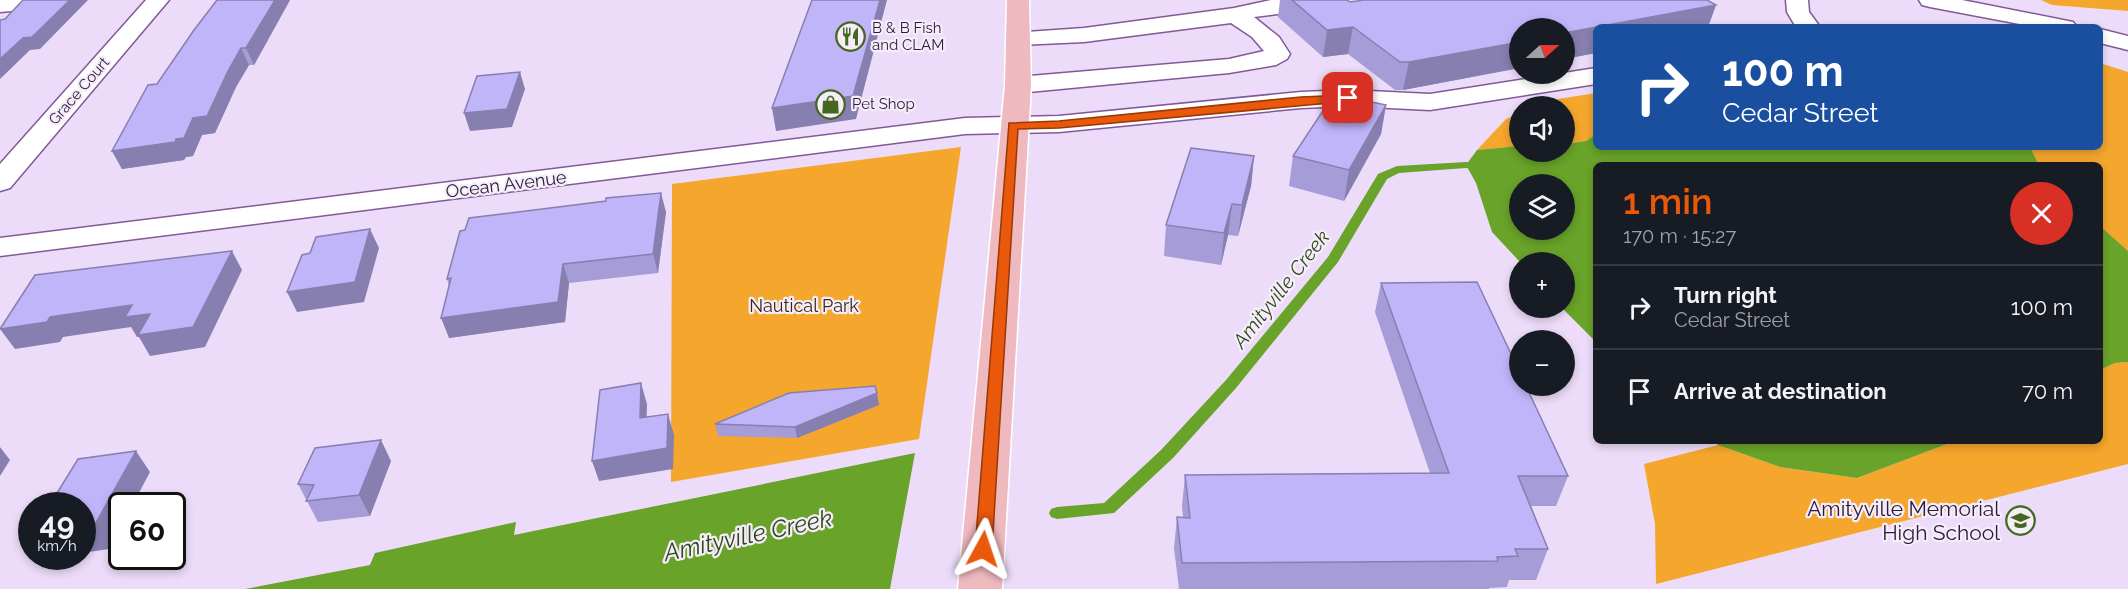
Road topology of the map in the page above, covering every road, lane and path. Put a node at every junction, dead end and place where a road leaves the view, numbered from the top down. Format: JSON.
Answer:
{"nodes":[{"id":1,"x":55,"y":0,"type":"edge"},
{"id":2,"x":158,"y":0,"type":"edge"},
{"id":3,"x":1018,"y":0,"type":"edge"},
{"id":4,"x":1332,"y":0,"type":"edge"},
{"id":5,"x":1797,"y":0,"type":"edge"},
{"id":6,"x":1930,"y":0,"type":"edge"},
{"id":7,"x":0,"y":5,"type":"edge"},
{"id":8,"x":1236,"y":15,"type":"junction"},
{"id":9,"x":1806,"y":24,"type":"edge"},
{"id":10,"x":2054,"y":24,"type":"edge"},
{"id":11,"x":2103,"y":37,"type":"edge"},
{"id":12,"x":1019,"y":38,"type":"junction"},
{"id":13,"x":2128,"y":44,"type":"edge"},
{"id":14,"x":1593,"y":76,"type":"edge"},
{"id":15,"x":1018,"y":86,"type":"junction"},
{"id":16,"x":1013,"y":126,"type":"junction"},
{"id":17,"x":0,"y":182,"type":"edge"},
{"id":18,"x":0,"y":247,"type":"edge"},
{"id":19,"x":980,"y":589,"type":"edge"}],
"edges":[{"from":1,"to":7,"type":"street"},
{"from":2,"to":17,"type":"street","name":"Grace Court"},
{"from":3,"to":12,"type":"main road"},
{"from":4,"to":8,"type":"street"},
{"from":5,"to":9,"type":"street"},
{"from":6,"to":10,"type":"street"},
{"from":8,"to":12,"type":"street"},
{"from":8,"to":15,"type":"street"},
{"from":11,"to":13,"type":"street"},
{"from":12,"to":15,"type":"main road"},
{"from":14,"to":16,"type":"street","name":"Ocean Avenue"},
{"from":15,"to":16,"type":"main road"},
{"from":16,"to":18,"type":"street","name":"Ocean Avenue"},
{"from":16,"to":19,"type":"main road"}]}
